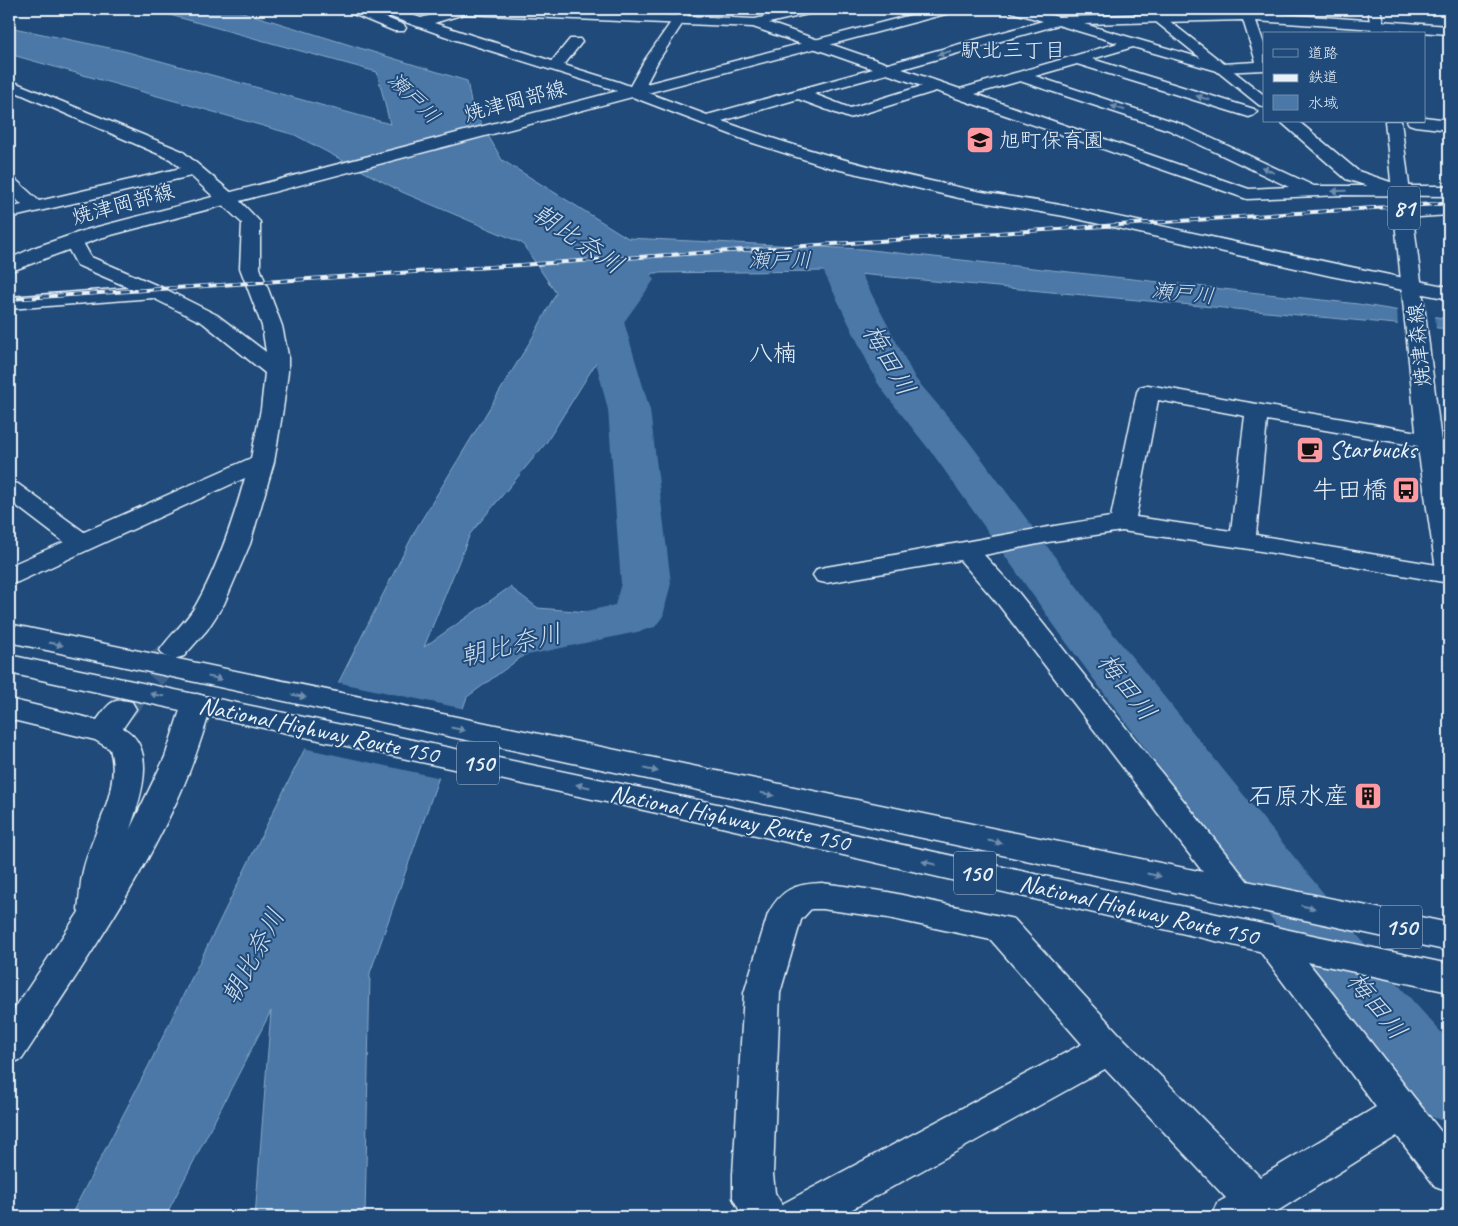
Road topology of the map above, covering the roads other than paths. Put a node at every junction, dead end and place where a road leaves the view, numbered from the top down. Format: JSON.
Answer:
{"nodes":[{"id":1,"x":353,"y":9,"type":"edge"},
{"id":2,"x":382,"y":9,"type":"edge"},
{"id":3,"x":464,"y":9,"type":"edge"},
{"id":4,"x":812,"y":9,"type":"edge"},
{"id":5,"x":948,"y":9,"type":"edge"},
{"id":6,"x":1016,"y":9,"type":"edge"},
{"id":7,"x":1374,"y":9,"type":"edge"},
{"id":8,"x":584,"y":12,"type":"edge"},
{"id":9,"x":1247,"y":12,"type":"edge"},
{"id":10,"x":1151,"y":13,"type":"edge"},
{"id":11,"x":682,"y":14,"type":"edge"},
{"id":12,"x":1058,"y":21,"type":"junction"},
{"id":13,"x":420,"y":23,"type":"junction"},
{"id":14,"x":755,"y":24,"type":"junction"},
{"id":15,"x":1378,"y":30,"type":"edge"},
{"id":16,"x":1449,"y":30,"type":"edge"},
{"id":17,"x":575,"y":42,"type":"dead end"},
{"id":18,"x":1132,"y":43,"type":"junction"},
{"id":19,"x":814,"y":44,"type":"junction"},
{"id":20,"x":1077,"y":59,"type":"junction"},
{"id":21,"x":1263,"y":62,"type":"edge"},
{"id":22,"x":1263,"y":65,"type":"edge"},
{"id":23,"x":555,"y":67,"type":"junction"},
{"id":24,"x":1222,"y":68,"type":"junction"},
{"id":25,"x":887,"y":69,"type":"junction"},
{"id":26,"x":1019,"y":76,"type":"junction"},
{"id":27,"x":9,"y":84,"type":"edge"},
{"id":28,"x":937,"y":86,"type":"junction"},
{"id":29,"x":25,"y":92,"type":"junction"},
{"id":30,"x":799,"y":94,"type":"junction"},
{"id":31,"x":960,"y":94,"type":"junction"},
{"id":32,"x":9,"y":95,"type":"edge"},
{"id":33,"x":626,"y":95,"type":"junction"},
{"id":34,"x":1263,"y":101,"type":"edge"},
{"id":35,"x":1257,"y":110,"type":"edge"},
{"id":36,"x":1221,"y":118,"type":"dead end"},
{"id":37,"x":706,"y":120,"type":"junction"},
{"id":38,"x":1202,"y":121,"type":"dead end"},
{"id":39,"x":1289,"y":122,"type":"edge"},
{"id":40,"x":1393,"y":122,"type":"edge"},
{"id":41,"x":1426,"y":122,"type":"edge"},
{"id":42,"x":1449,"y":124,"type":"edge"},
{"id":43,"x":1174,"y":127,"type":"junction"},
{"id":44,"x":1146,"y":132,"type":"dead end"},
{"id":45,"x":1127,"y":136,"type":"dead end"},
{"id":46,"x":1099,"y":142,"type":"junction"},
{"id":47,"x":195,"y":170,"type":"junction"},
{"id":48,"x":9,"y":183,"type":"edge"},
{"id":49,"x":1312,"y":191,"type":"junction"},
{"id":50,"x":1449,"y":191,"type":"edge"},
{"id":51,"x":1402,"y":192,"type":"junction"},
{"id":52,"x":232,"y":198,"type":"junction"},
{"id":53,"x":34,"y":207,"type":"junction"},
{"id":54,"x":1449,"y":210,"type":"edge"},
{"id":55,"x":9,"y":212,"type":"edge"},
{"id":56,"x":1405,"y":214,"type":"junction"},
{"id":57,"x":73,"y":241,"type":"junction"},
{"id":58,"x":9,"y":266,"type":"edge"},
{"id":59,"x":1449,"y":283,"type":"edge"},
{"id":60,"x":1413,"y":290,"type":"junction"},
{"id":61,"x":156,"y":292,"type":"junction"},
{"id":62,"x":1449,"y":292,"type":"edge"},
{"id":63,"x":9,"y":303,"type":"edge"},
{"id":64,"x":276,"y":372,"type":"junction"},
{"id":65,"x":1257,"y":411,"type":"junction"},
{"id":66,"x":1433,"y":431,"type":"edge"},
{"id":67,"x":262,"y":462,"type":"junction"},
{"id":68,"x":9,"y":489,"type":"edge"},
{"id":69,"x":1122,"y":523,"type":"junction"},
{"id":70,"x":1243,"y":540,"type":"junction"},
{"id":71,"x":81,"y":542,"type":"junction"},
{"id":72,"x":966,"y":551,"type":"junction"},
{"id":73,"x":1449,"y":568,"type":"edge"},
{"id":74,"x":826,"y":575,"type":"dead end"},
{"id":75,"x":9,"y":576,"type":"edge"},
{"id":76,"x":9,"y":633,"type":"edge"},
{"id":77,"x":174,"y":650,"type":"tunnel mouth"},
{"id":78,"x":9,"y":664,"type":"edge"},
{"id":79,"x":245,"y":699,"type":"junction"},
{"id":80,"x":197,"y":704,"type":"junction"},
{"id":81,"x":9,"y":709,"type":"edge"},
{"id":82,"x":718,"y":800,"type":"junction"},
{"id":83,"x":1250,"y":895,"type":"junction"},
{"id":84,"x":94,"y":918,"type":"junction"},
{"id":85,"x":1449,"y":937,"type":"edge"},
{"id":86,"x":1285,"y":943,"type":"junction"},
{"id":87,"x":1449,"y":978,"type":"edge"},
{"id":88,"x":9,"y":1048,"type":"edge"},
{"id":89,"x":1110,"y":1048,"type":"junction"},
{"id":90,"x":1402,"y":1112,"type":"junction"},
{"id":91,"x":1449,"y":1173,"type":"edge"},
{"id":92,"x":1244,"y":1209,"type":"edge"},
{"id":93,"x":767,"y":1217,"type":"edge"},
{"id":94,"x":799,"y":1217,"type":"edge"}],
"edges":[{"from":1,"to":23,"type":"main road"},
{"from":2,"to":13,"type":"main road"},
{"from":3,"to":8,"type":"main road"},
{"from":3,"to":13,"type":"main road"},
{"from":4,"to":14,"type":"main road"},
{"from":5,"to":19,"type":"main road","name":"焼津岡部線"},
{"from":6,"to":12,"type":"main road"},
{"from":7,"to":15,"type":"main road"},
{"from":8,"to":11,"type":"main road"},
{"from":9,"to":10,"type":"main road"},
{"from":9,"to":15,"type":"main road"},
{"from":9,"to":21,"type":"main road"},
{"from":10,"to":12,"type":"main road"},
{"from":10,"to":24,"type":"main road"},
{"from":11,"to":14,"type":"main road"},
{"from":11,"to":33,"type":"main road"},
{"from":12,"to":18,"type":"main road"},
{"from":12,"to":25,"type":"main road","one_way":true},
{"from":13,"to":23,"type":"main road"},
{"from":14,"to":19,"type":"main road"},
{"from":15,"to":16,"type":"main road"},
{"from":17,"to":23,"type":"main road"},
{"from":18,"to":20,"type":"main road"},
{"from":18,"to":24,"type":"main road"},
{"from":19,"to":25,"type":"main road"},
{"from":19,"to":33,"type":"main road","name":"焼津岡部線"},
{"from":20,"to":26,"type":"main road"},
{"from":35,"to":20,"type":"main road","one_way":true},
{"from":22,"to":24,"type":"main road"},
{"from":23,"to":33,"type":"main road"},
{"from":24,"to":34,"type":"main road"},
{"from":25,"to":28,"type":"main road"},
{"from":25,"to":30,"type":"main road"},
{"from":26,"to":31,"type":"main road"},
{"from":43,"to":26,"type":"main road","one_way":true},
{"from":27,"to":29,"type":"main road"},
{"from":28,"to":30,"type":"main road"},
{"from":28,"to":31,"type":"main road"},
{"from":29,"to":32,"type":"main road"},
{"from":29,"to":47,"type":"main road"},
{"from":30,"to":37,"type":"main road"},
{"from":31,"to":46,"type":"main road"},
{"from":33,"to":37,"type":"main road"},
{"from":33,"to":52,"type":"main road","name":"焼津岡部線"},
{"from":35,"to":36,"type":"main road"},
{"from":37,"to":60,"type":"main road"},
{"from":38,"to":43,"type":"main road"},
{"from":39,"to":51,"type":"main road"},
{"from":40,"to":51,"type":"main road","name":"焼津森線","number":"81"},
{"from":41,"to":42,"type":"main road"},
{"from":43,"to":44,"type":"main road"},
{"from":49,"to":43,"type":"main road","one_way":true},
{"from":45,"to":46,"type":"main road"},
{"from":46,"to":49,"type":"main road"},
{"from":47,"to":52,"type":"main road"},
{"from":47,"to":53,"type":"main road"},
{"from":48,"to":53,"type":"main road"},
{"from":51,"to":49,"type":"main road","one_way":true},
{"from":50,"to":51,"type":"main road"},
{"from":51,"to":56,"type":"main road","name":"焼津森線","number":"81"},
{"from":52,"to":57,"type":"main road","name":"焼津岡部線"},
{"from":52,"to":64,"type":"main road"},
{"from":53,"to":55,"type":"main road"},
{"from":54,"to":56,"type":"main road"},
{"from":56,"to":60,"type":"main road","name":"焼津森線","number":"81"},
{"from":57,"to":58,"type":"main road","name":"焼津岡部線"},
{"from":57,"to":61,"type":"main road"},
{"from":59,"to":60,"type":"main road"},
{"from":60,"to":62,"type":"main road"},
{"from":60,"to":66,"type":"main road","name":"焼津森線","number":"81"},
{"from":61,"to":63,"type":"main road"},
{"from":61,"to":64,"type":"main road"},
{"from":64,"to":67,"type":"main road"},
{"from":65,"to":66,"type":"main road"},
{"from":65,"to":69,"type":"main road"},
{"from":65,"to":70,"type":"main road"},
{"from":66,"to":73,"type":"main road","name":"焼津森線","number":"81"},
{"from":67,"to":71,"type":"main road"},
{"from":67,"to":77,"type":"main road"},
{"from":68,"to":71,"type":"main road"},
{"from":69,"to":70,"type":"main road"},
{"from":69,"to":72,"type":"main road"},
{"from":70,"to":73,"type":"main road"},
{"from":71,"to":75,"type":"main road"},
{"from":72,"to":74,"type":"main road"},
{"from":72,"to":83,"type":"main road"},
{"from":76,"to":79,"type":"main road","name":"National Highway Route 150","number":"150","one_way":true},
{"from":80,"to":78,"type":"main road","name":"National Highway Route 150","number":"150","one_way":true},
{"from":79,"to":80,"type":"main road","name":"National Highway Route 150","number":"150"},
{"from":79,"to":82,"type":"main road","name":"National Highway Route 150","number":"150"},
{"from":80,"to":84,"type":"main road"},
{"from":81,"to":84,"type":"main road"},
{"from":82,"to":83,"type":"main road","name":"National Highway Route 150","number":"150","one_way":true},
{"from":86,"to":82,"type":"main road","name":"National Highway Route 150","number":"150","one_way":true},
{"from":83,"to":85,"type":"main road","name":"National Highway Route 150","number":"150","one_way":true},
{"from":84,"to":88,"type":"main road"},
{"from":86,"to":87,"type":"main road","name":"National Highway Route 150","number":"150"},
{"from":86,"to":90,"type":"main road"},
{"from":89,"to":92,"type":"main road"},
{"from":89,"to":93,"type":"main road"},
{"from":89,"to":94,"type":"main road"},
{"from":90,"to":91,"type":"main road"},
{"from":90,"to":92,"type":"main road"}]}
